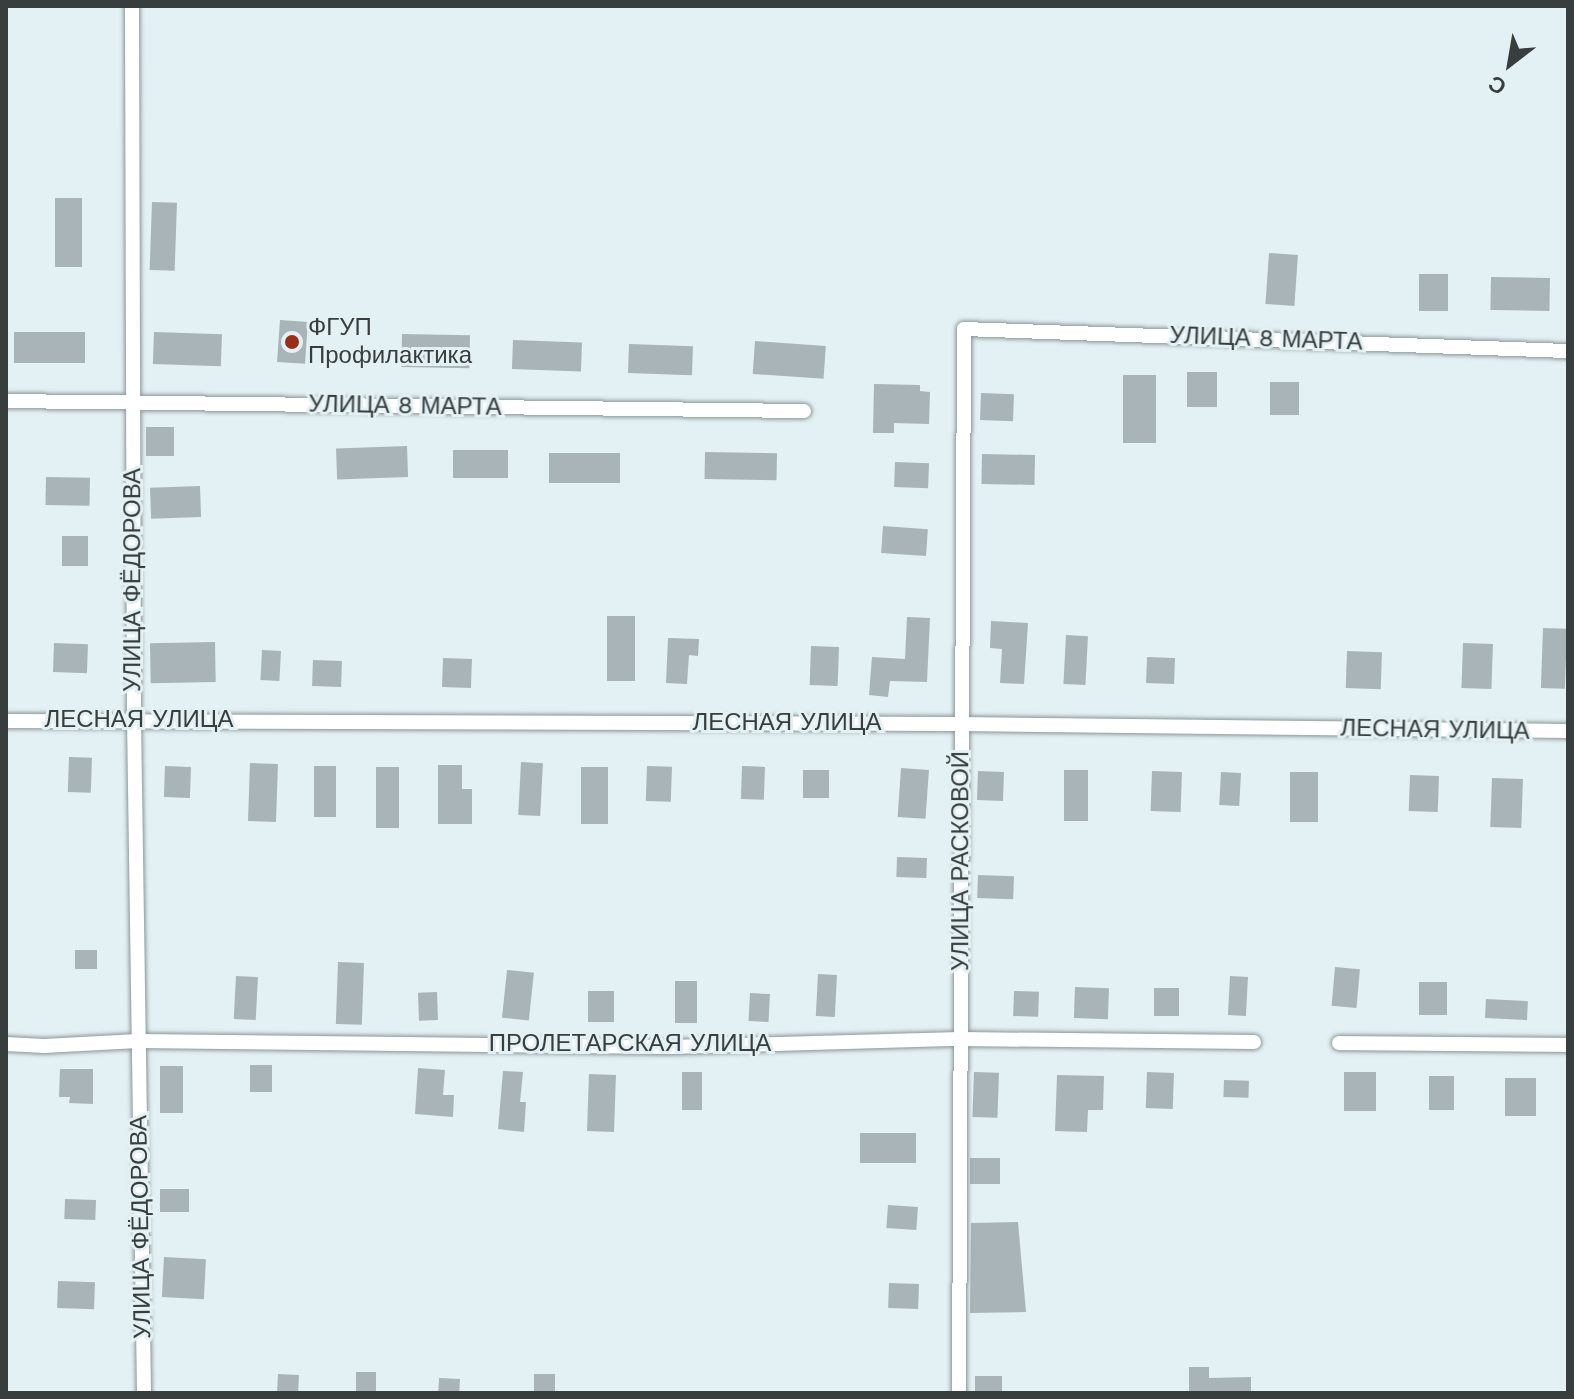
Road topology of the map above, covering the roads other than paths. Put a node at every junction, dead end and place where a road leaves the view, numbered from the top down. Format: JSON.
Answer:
{"nodes":[{"id":1,"x":132,"y":6,"type":"edge"},
{"id":2,"x":964,"y":329,"type":"joint"},
{"id":3,"x":1568,"y":351,"type":"edge"},
{"id":4,"x":6,"y":401,"type":"edge"},
{"id":5,"x":132,"y":402,"type":"junction"},
{"id":6,"x":804,"y":411,"type":"dead end"},
{"id":7,"x":134,"y":719,"type":"junction"},
{"id":8,"x":6,"y":721,"type":"edge"},
{"id":9,"x":962,"y":724,"type":"junction"},
{"id":10,"x":1568,"y":731,"type":"edge"},
{"id":11,"x":960,"y":1039,"type":"junction"},
{"id":12,"x":138,"y":1041,"type":"junction"},
{"id":13,"x":1254,"y":1042,"type":"dead end"},
{"id":14,"x":1339,"y":1043,"type":"dead end"},
{"id":15,"x":6,"y":1044,"type":"edge"},
{"id":16,"x":1568,"y":1045,"type":"edge"},
{"id":17,"x":144,"y":1393,"type":"edge"},
{"id":18,"x":959,"y":1393,"type":"edge"}],
"edges":[{"from":1,"to":5,"type":"street","name":"УЛИЦА ФЁДОРОВА"},
{"from":2,"to":3,"type":"street","name":"УЛИЦА 8 МАРТА"},
{"from":2,"to":9,"type":"street","name":"УЛИЦА РАСКОВОЙ"},
{"from":4,"to":5,"type":"street","name":"УЛИЦА 8 МАРТА"},
{"from":5,"to":6,"type":"street","name":"УЛИЦА 8 МАРТА"},
{"from":5,"to":7,"type":"street","name":"УЛИЦА ФЁДОРОВА"},
{"from":7,"to":8,"type":"street","name":"ЛЕСНАЯ УЛИЦА"},
{"from":7,"to":9,"type":"street","name":"ЛЕСНАЯ УЛИЦА"},
{"from":7,"to":12,"type":"street","name":"УЛИЦА ФЁДОРОВА"},
{"from":9,"to":10,"type":"street","name":"ЛЕСНАЯ УЛИЦА"},
{"from":9,"to":11,"type":"street","name":"УЛИЦА РАСКОВОЙ"},
{"from":11,"to":12,"type":"street","name":"ПРОЛЕТАРСКАЯ УЛИЦА"},
{"from":11,"to":13,"type":"street","name":"ПРОЛЕТАРСКАЯ УЛИЦА"},
{"from":11,"to":18,"type":"street","name":"УЛИЦА РАСКОВОЙ"},
{"from":12,"to":15,"type":"street","name":"ПРОЛЕТАРСКАЯ УЛИЦА"},
{"from":12,"to":17,"type":"street","name":"УЛИЦА ФЁДОРОВА"},
{"from":14,"to":16,"type":"street"}]}
